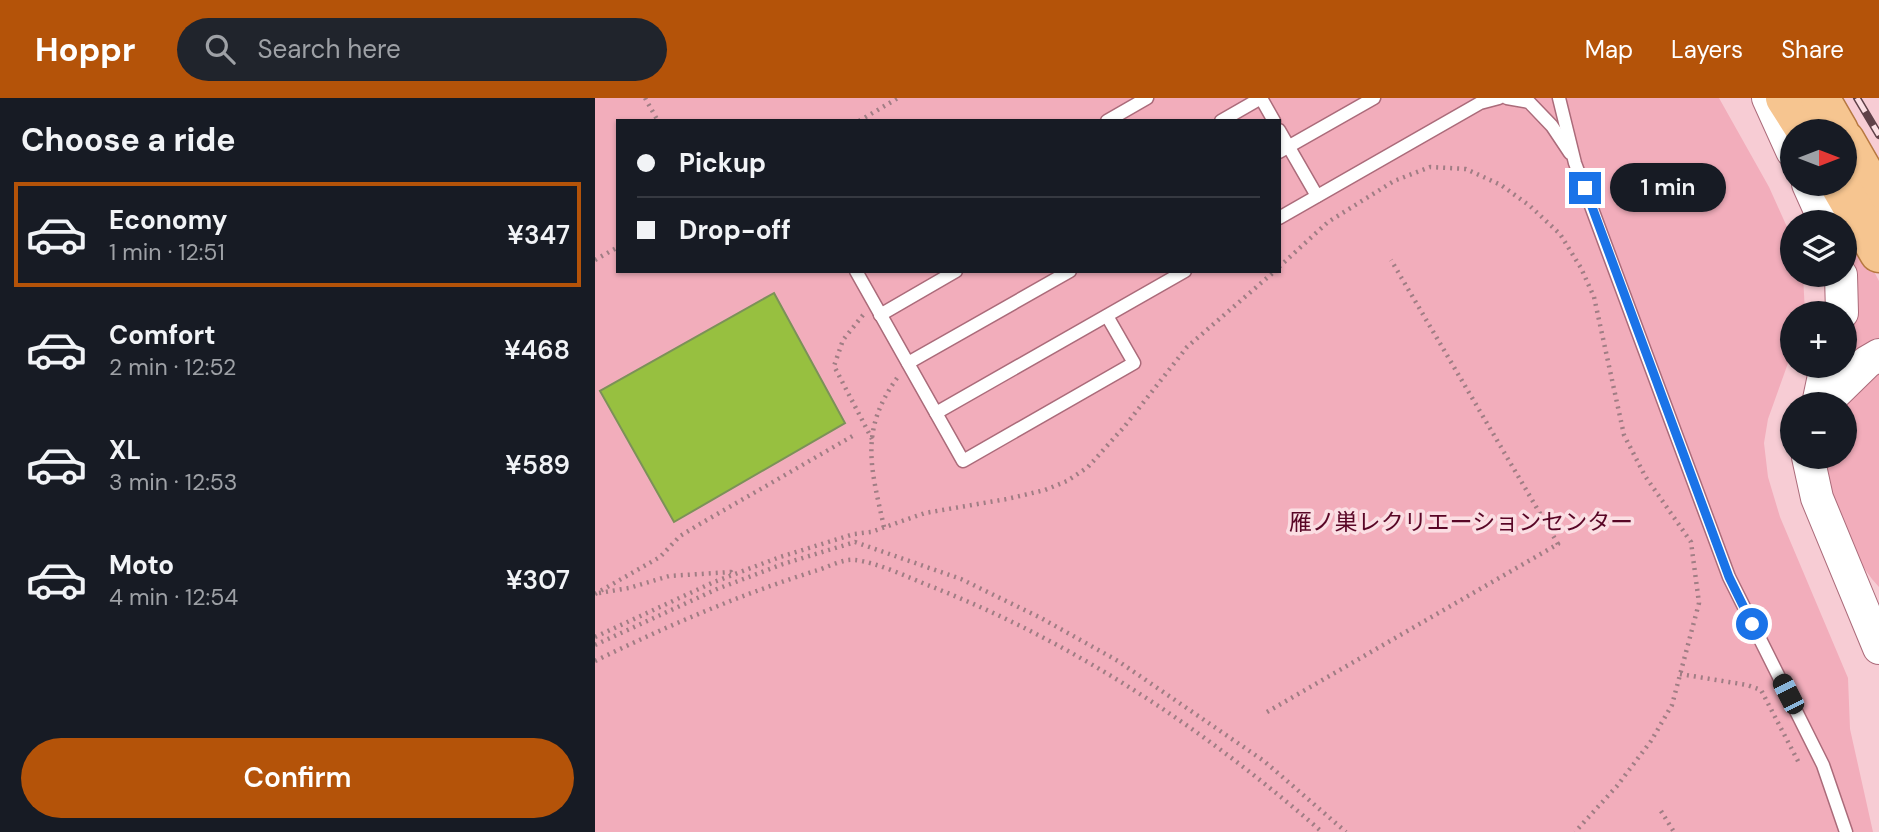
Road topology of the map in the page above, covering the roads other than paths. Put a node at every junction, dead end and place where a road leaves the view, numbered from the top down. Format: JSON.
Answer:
{"nodes":[{"id":1,"x":1147,"y":98,"type":"edge"},
{"id":2,"x":1261,"y":98,"type":"edge"},
{"id":3,"x":1374,"y":98,"type":"edge"},
{"id":4,"x":1499,"y":98,"type":"edge"},
{"id":5,"x":1507,"y":98,"type":"edge"},
{"id":6,"x":1559,"y":98,"type":"edge"},
{"id":7,"x":1768,"y":98,"type":"edge"},
{"id":8,"x":1785,"y":98,"type":"edge"},
{"id":9,"x":1820,"y":98,"type":"edge"},
{"id":10,"x":1474,"y":102,"type":"edge"},
{"id":11,"x":1110,"y":119,"type":"edge"},
{"id":12,"x":1224,"y":119,"type":"edge"},
{"id":13,"x":1273,"y":119,"type":"edge"},
{"id":14,"x":1798,"y":119,"type":"edge"},
{"id":15,"x":1832,"y":119,"type":"edge"},
{"id":16,"x":1780,"y":124,"type":"edge"},
{"id":17,"x":1284,"y":149,"type":"edge"},
{"id":18,"x":1857,"y":161,"type":"edge"},
{"id":19,"x":1575,"y":163,"type":"junction"},
{"id":20,"x":1317,"y":196,"type":"junction"},
{"id":21,"x":1846,"y":196,"type":"edge"},
{"id":22,"x":1879,"y":199,"type":"edge"},
{"id":23,"x":1281,"y":217,"type":"edge"},
{"id":24,"x":1879,"y":253,"type":"edge"},
{"id":25,"x":857,"y":273,"type":"edge"},
{"id":26,"x":952,"y":273,"type":"edge"},
{"id":27,"x":1067,"y":273,"type":"edge"},
{"id":28,"x":1178,"y":273,"type":"edge"},
{"id":29,"x":880,"y":314,"type":"junction"},
{"id":30,"x":1107,"y":316,"type":"junction"},
{"id":31,"x":1879,"y":355,"type":"edge"},
{"id":32,"x":904,"y":369,"type":"junction"},
{"id":33,"x":1836,"y":392,"type":"edge"},
{"id":34,"x":936,"y":413,"type":"junction"},
{"id":35,"x":1811,"y":469,"type":"edge"},
{"id":36,"x":1873,"y":618,"type":"edge"},
{"id":37,"x":1879,"y":648,"type":"edge"},
{"id":38,"x":1846,"y":832,"type":"edge"}],
"edges":[{"from":1,"to":11,"type":"lane"},
{"from":2,"to":12,"type":"lane"},
{"from":2,"to":13,"type":"lane"},
{"from":3,"to":17,"type":"lane"},
{"from":4,"to":10,"type":"lane"},
{"from":5,"to":19,"type":"lane"},
{"from":6,"to":19,"type":"lane"},
{"from":7,"to":16,"type":"street"},
{"from":8,"to":14,"type":"main road"},
{"from":9,"to":15,"type":"main road"},
{"from":10,"to":20,"type":"lane"},
{"from":17,"to":20,"type":"lane"},
{"from":18,"to":22,"type":"main road"},
{"from":19,"to":38,"type":"lane"},
{"from":20,"to":23,"type":"lane"},
{"from":21,"to":24,"type":"main road"},
{"from":25,"to":29,"type":"lane"},
{"from":26,"to":29,"type":"lane"},
{"from":27,"to":32,"type":"lane"},
{"from":28,"to":30,"type":"lane"},
{"from":29,"to":32,"type":"lane"},
{"from":30,"to":34,"type":"lane"},
{"from":30,"to":34,"type":"lane"},
{"from":31,"to":33,"type":"street"},
{"from":32,"to":34,"type":"lane"},
{"from":35,"to":36,"type":"street"},
{"from":36,"to":37,"type":"street"}]}
